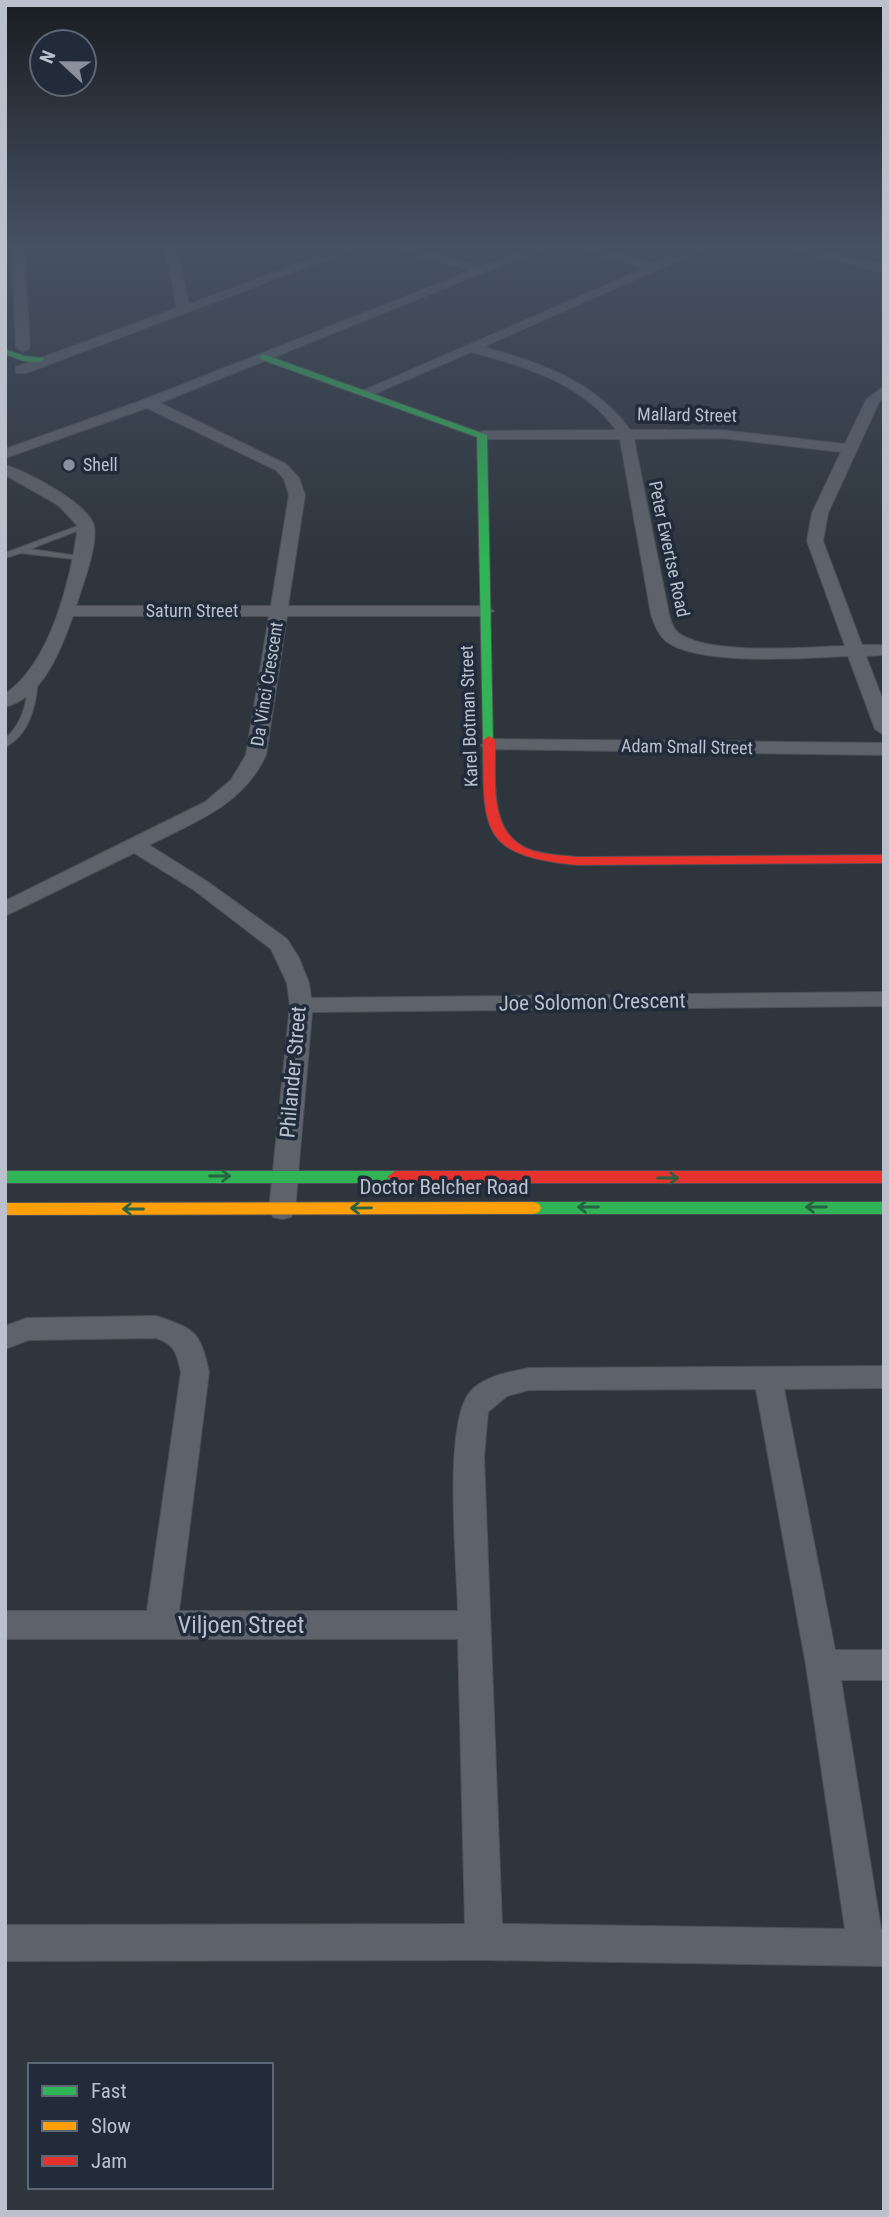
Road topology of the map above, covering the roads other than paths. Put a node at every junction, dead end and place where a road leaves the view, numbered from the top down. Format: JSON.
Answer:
{"nodes":[{"id":1,"x":6,"y":351,"type":"edge"},
{"id":2,"x":69,"y":351,"type":"edge"},
{"id":3,"x":70,"y":351,"type":"edge"},
{"id":4,"x":276,"y":351,"type":"edge"},
{"id":5,"x":464,"y":351,"type":"edge"},
{"id":6,"x":483,"y":351,"type":"edge"},
{"id":7,"x":262,"y":357,"type":"junction"},
{"id":8,"x":40,"y":360,"type":"junction"},
{"id":9,"x":10,"y":370,"type":"edge"},
{"id":10,"x":884,"y":390,"type":"edge"},
{"id":11,"x":367,"y":392,"type":"junction"},
{"id":12,"x":148,"y":403,"type":"junction"},
{"id":13,"x":626,"y":434,"type":"junction"},
{"id":14,"x":482,"y":435,"type":"junction"},
{"id":15,"x":849,"y":449,"type":"junction"},
{"id":16,"x":5,"y":454,"type":"edge"},
{"id":17,"x":5,"y":469,"type":"edge"},
{"id":18,"x":86,"y":526,"type":"junction"},
{"id":19,"x":20,"y":551,"type":"junction"},
{"id":20,"x":5,"y":556,"type":"edge"},
{"id":21,"x":79,"y":558,"type":"junction"},
{"id":22,"x":67,"y":611,"type":"junction"},
{"id":23,"x":485,"y":611,"type":"junction"},
{"id":24,"x":279,"y":612,"type":"junction"},
{"id":25,"x":853,"y":650,"type":"junction"},
{"id":26,"x":884,"y":650,"type":"edge"},
{"id":27,"x":33,"y":680,"type":"junction"},
{"id":28,"x":5,"y":702,"type":"edge"},
{"id":29,"x":884,"y":729,"type":"edge"},
{"id":30,"x":5,"y":744,"type":"edge"},
{"id":31,"x":491,"y":745,"type":"junction"},
{"id":32,"x":884,"y":749,"type":"edge"},
{"id":33,"x":136,"y":846,"type":"junction"},
{"id":34,"x":884,"y":859,"type":"edge"},
{"id":35,"x":5,"y":910,"type":"edge"},
{"id":36,"x":884,"y":999,"type":"edge"},
{"id":37,"x":301,"y":1005,"type":"junction"},
{"id":38,"x":283,"y":1176,"type":"junction"},
{"id":39,"x":5,"y":1177,"type":"edge"},
{"id":40,"x":884,"y":1177,"type":"edge"},
{"id":41,"x":884,"y":1208,"type":"edge"},
{"id":42,"x":5,"y":1209,"type":"edge"},
{"id":43,"x":282,"y":1210,"type":"junction"},
{"id":44,"x":5,"y":1338,"type":"edge"},
{"id":45,"x":884,"y":1377,"type":"edge"},
{"id":46,"x":768,"y":1379,"type":"junction"},
{"id":47,"x":5,"y":1625,"type":"edge"},
{"id":48,"x":162,"y":1625,"type":"junction"},
{"id":49,"x":476,"y":1625,"type":"junction"},
{"id":50,"x":822,"y":1665,"type":"junction"},
{"id":51,"x":884,"y":1665,"type":"edge"},
{"id":52,"x":484,"y":1942,"type":"junction"},
{"id":53,"x":5,"y":1943,"type":"edge"},
{"id":54,"x":875,"y":1948,"type":"edge"}],
"edges":[{"from":1,"to":8,"type":"street"},
{"from":2,"to":8,"type":"street"},
{"from":3,"to":9,"type":"street"},
{"from":4,"to":7,"type":"street"},
{"from":5,"to":11,"type":"street"},
{"from":6,"to":13,"type":"street"},
{"from":7,"to":11,"type":"street"},
{"from":7,"to":12,"type":"street"},
{"from":8,"to":9,"type":"street"},
{"from":10,"to":15,"type":"street"},
{"from":11,"to":14,"type":"street"},
{"from":12,"to":16,"type":"street"},
{"from":12,"to":24,"type":"street","name":"Da Vinci Crescent"},
{"from":13,"to":14,"type":"street","name":"Mallard Street"},
{"from":13,"to":15,"type":"street","name":"Mallard Street"},
{"from":13,"to":25,"type":"street","name":"Peter Ewertse Road"},
{"from":14,"to":23,"type":"street","name":"Karel Botman Street"},
{"from":15,"to":25,"type":"street"},
{"from":17,"to":18,"type":"street"},
{"from":18,"to":19,"type":"lane"},
{"from":18,"to":21,"type":"street"},
{"from":19,"to":20,"type":"lane"},
{"from":19,"to":21,"type":"lane"},
{"from":21,"to":22,"type":"street"},
{"from":22,"to":24,"type":"street","name":"Saturn Street"},
{"from":22,"to":27,"type":"street"},
{"from":23,"to":24,"type":"street","name":"Saturn Street"},
{"from":23,"to":31,"type":"street","name":"Karel Botman Street"},
{"from":24,"to":33,"type":"street","name":"Da Vinci Crescent"},
{"from":25,"to":26,"type":"street","name":"Peter Ewertse Road"},
{"from":25,"to":29,"type":"street"},
{"from":27,"to":28,"type":"street"},
{"from":27,"to":30,"type":"lane"},
{"from":31,"to":32,"type":"street","name":"Adam Small Street"},
{"from":31,"to":34,"type":"street","name":"Karel Botman Street"},
{"from":33,"to":35,"type":"street","name":"Da Vinci Crescent"},
{"from":33,"to":37,"type":"street","name":"Philander Street"},
{"from":36,"to":37,"type":"street","name":"Joe Solomon Crescent"},
{"from":37,"to":38,"type":"street","name":"Philander Street"},
{"from":39,"to":38,"type":"street","name":"Doctor Belcher Road","one_way":true},
{"from":38,"to":40,"type":"street","name":"Doctor Belcher Road","one_way":true},
{"from":38,"to":43,"type":"street","name":"Philander Street"},
{"from":41,"to":43,"type":"street","name":"Doctor Belcher Road","one_way":true},
{"from":43,"to":42,"type":"street","name":"Doctor Belcher Road","one_way":true},
{"from":44,"to":48,"type":"street"},
{"from":45,"to":46,"type":"street"},
{"from":46,"to":49,"type":"street"},
{"from":46,"to":50,"type":"street"},
{"from":47,"to":48,"type":"street","name":"Viljoen Street"},
{"from":48,"to":49,"type":"street","name":"Viljoen Street"},
{"from":49,"to":52,"type":"street"},
{"from":50,"to":51,"type":"street"},
{"from":50,"to":54,"type":"street"},
{"from":52,"to":53,"type":"street"},
{"from":52,"to":54,"type":"street"}]}
